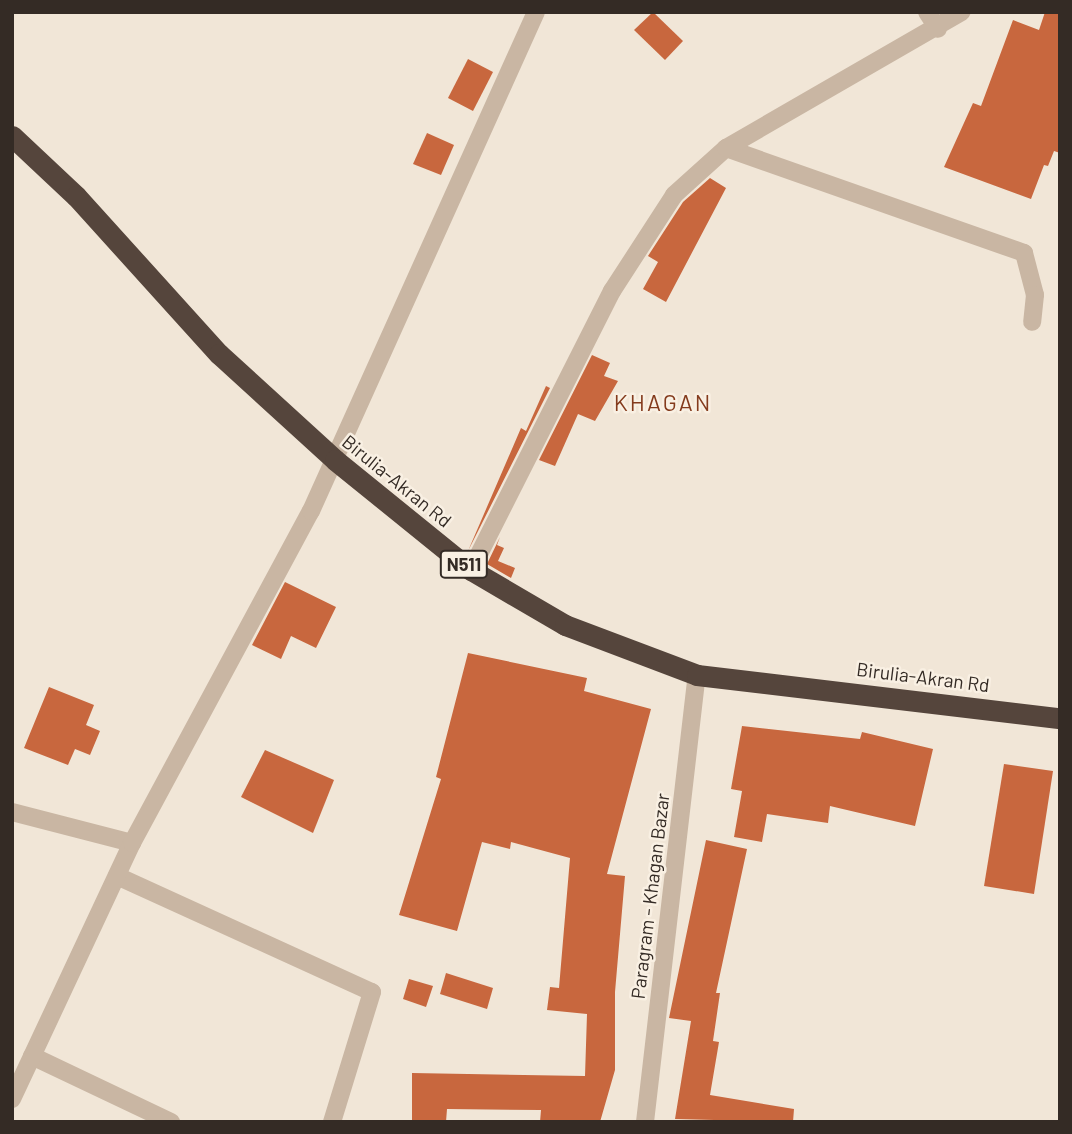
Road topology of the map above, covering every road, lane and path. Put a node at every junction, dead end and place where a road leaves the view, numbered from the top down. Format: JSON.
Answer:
{"nodes":[{"id":1,"x":536,"y":12,"type":"edge"},
{"id":2,"x":927,"y":12,"type":"edge"},
{"id":3,"x":962,"y":12,"type":"edge"},
{"id":4,"x":938,"y":29,"type":"junction"},
{"id":5,"x":12,"y":136,"type":"edge"},
{"id":6,"x":726,"y":148,"type":"junction"},
{"id":7,"x":1032,"y":322,"type":"dead end"},
{"id":8,"x":335,"y":460,"type":"junction"},
{"id":9,"x":471,"y":570,"type":"junction"},
{"id":10,"x":697,"y":675,"type":"junction"},
{"id":11,"x":1060,"y":718,"type":"edge"},
{"id":12,"x":12,"y":812,"type":"edge"},
{"id":13,"x":132,"y":843,"type":"junction"},
{"id":14,"x":117,"y":876,"type":"junction"},
{"id":15,"x":32,"y":1056,"type":"junction"},
{"id":16,"x":12,"y":1099,"type":"edge"},
{"id":17,"x":171,"y":1122,"type":"edge"},
{"id":18,"x":332,"y":1122,"type":"edge"},
{"id":19,"x":645,"y":1122,"type":"edge"}],
"edges":[{"from":1,"to":8,"type":"street"},
{"from":2,"to":4,"type":"street"},
{"from":3,"to":4,"type":"street"},
{"from":4,"to":6,"type":"street"},
{"from":5,"to":8,"type":"highway","name":"Birulia-Akran Rd","number":"N511"},
{"from":6,"to":7,"type":"street"},
{"from":6,"to":9,"type":"street"},
{"from":8,"to":9,"type":"highway","name":"Birulia-Akran Rd","number":"N511"},
{"from":8,"to":13,"type":"street"},
{"from":9,"to":10,"type":"highway","name":"Birulia-Akran Rd","number":"N511"},
{"from":10,"to":11,"type":"highway","name":"Birulia-Akran Rd","number":"N511"},
{"from":10,"to":19,"type":"street","name":"Paragram - Khagan Bazar"},
{"from":12,"to":13,"type":"street"},
{"from":13,"to":14,"type":"street"},
{"from":14,"to":15,"type":"street"},
{"from":14,"to":18,"type":"street"},
{"from":15,"to":16,"type":"street"},
{"from":15,"to":17,"type":"street"}]}
